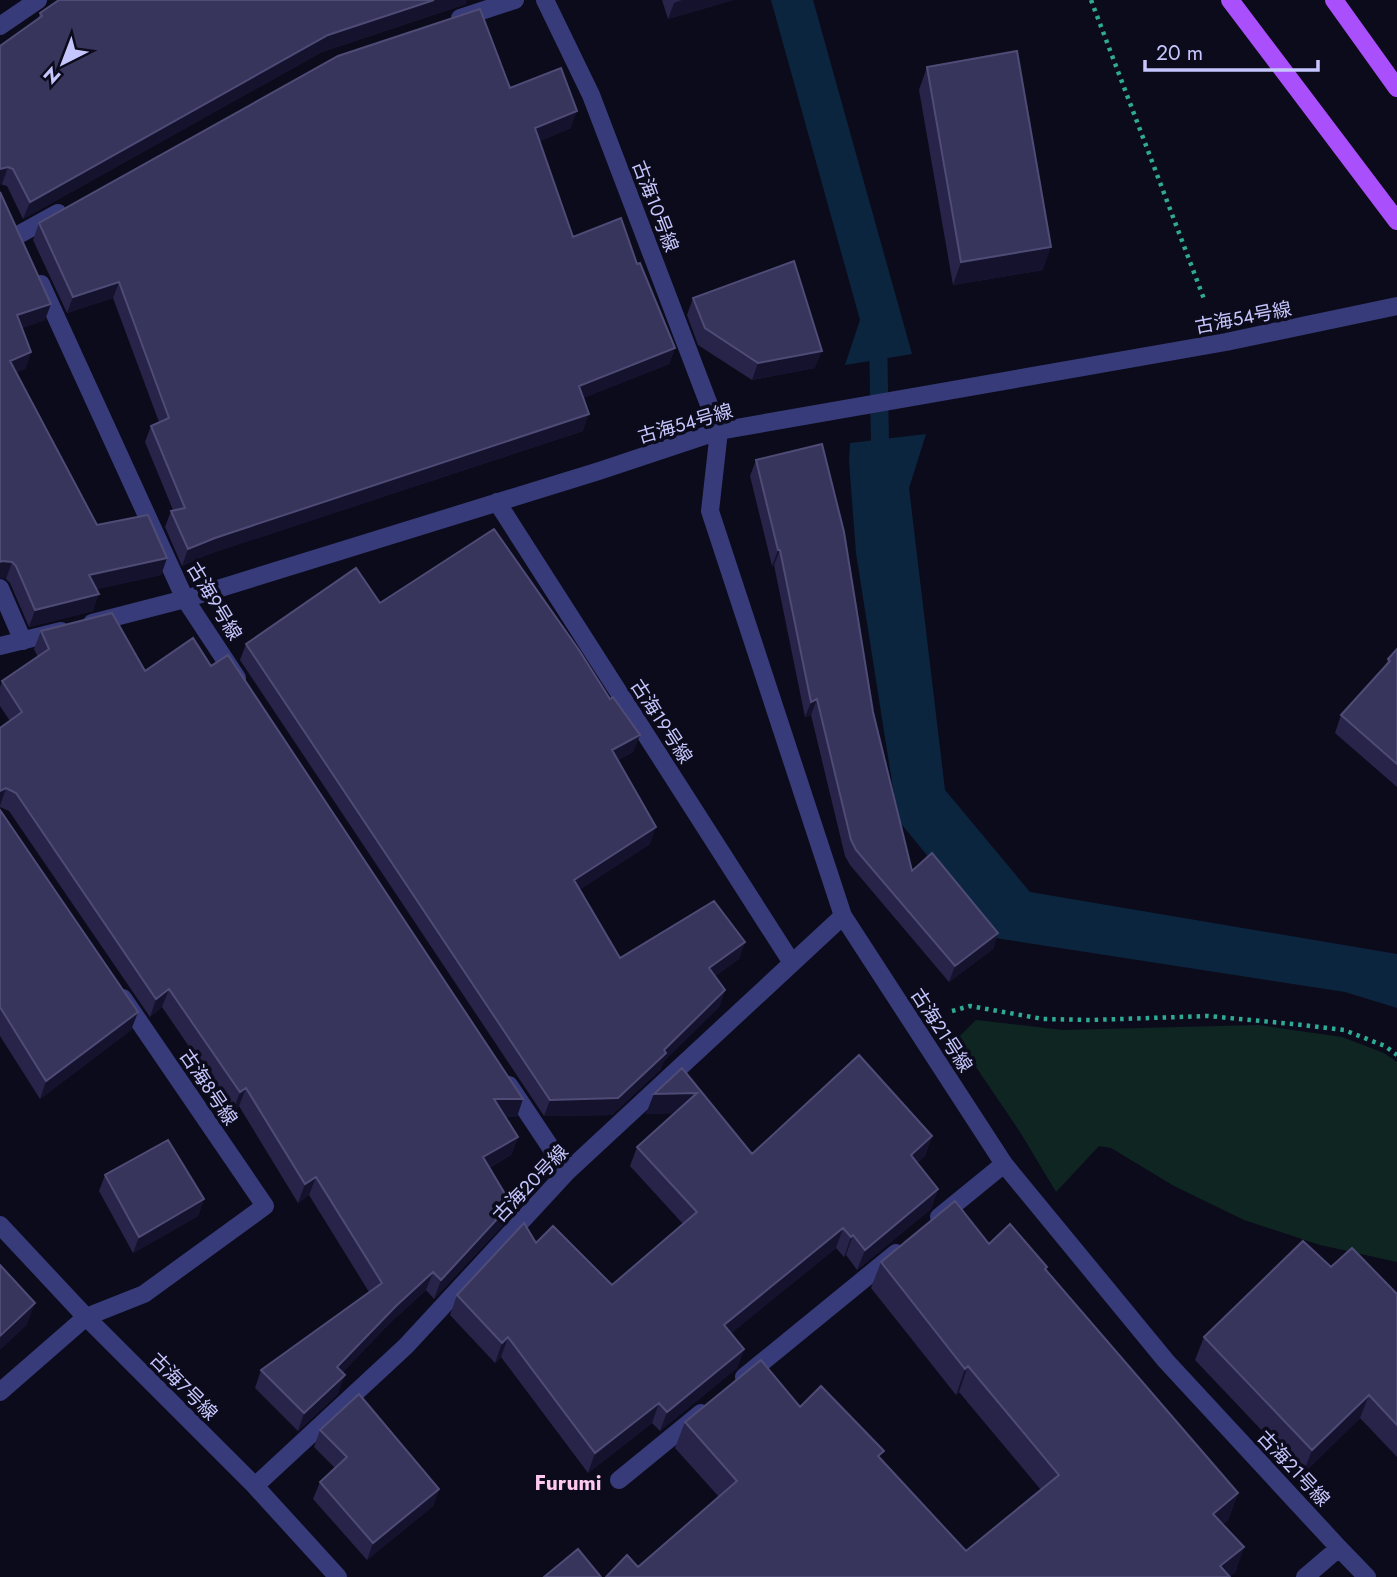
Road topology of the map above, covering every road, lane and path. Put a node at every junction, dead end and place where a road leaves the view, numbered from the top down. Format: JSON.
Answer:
{"nodes":[{"id":1,"x":38,"y":0,"type":"edge"},
{"id":2,"x":515,"y":0,"type":"edge"},
{"id":3,"x":545,"y":0,"type":"edge"},
{"id":4,"x":1091,"y":0,"type":"edge"},
{"id":5,"x":1230,"y":0,"type":"edge"},
{"id":6,"x":1334,"y":0,"type":"edge"},
{"id":7,"x":440,"y":25,"type":"edge"},
{"id":8,"x":0,"y":26,"type":"edge"},
{"id":9,"x":1397,"y":88,"type":"edge"},
{"id":10,"x":78,"y":202,"type":"edge"},
{"id":11,"x":9,"y":215,"type":"edge"},
{"id":12,"x":1397,"y":221,"type":"edge"},
{"id":13,"x":36,"y":273,"type":"edge"},
{"id":14,"x":1203,"y":299,"type":"dead end"},
{"id":15,"x":1397,"y":306,"type":"edge"},
{"id":16,"x":719,"y":431,"type":"junction"},
{"id":17,"x":497,"y":502,"type":"junction"},
{"id":18,"x":0,"y":588,"type":"edge"},
{"id":19,"x":185,"y":599,"type":"junction"},
{"id":20,"x":23,"y":641,"type":"junction"},
{"id":21,"x":0,"y":646,"type":"edge"},
{"id":22,"x":246,"y":691,"type":"edge"},
{"id":23,"x":843,"y":916,"type":"junction"},
{"id":24,"x":792,"y":963,"type":"junction"},
{"id":25,"x":117,"y":989,"type":"edge"},
{"id":26,"x":912,"y":1022,"type":"junction"},
{"id":27,"x":1397,"y":1055,"type":"edge"},
{"id":28,"x":498,"y":1070,"type":"edge"},
{"id":29,"x":1004,"y":1164,"type":"junction"},
{"id":30,"x":567,"y":1172,"type":"junction"},
{"id":31,"x":0,"y":1224,"type":"edge"},
{"id":32,"x":929,"y":1225,"type":"edge"},
{"id":33,"x":908,"y":1243,"type":"edge"},
{"id":34,"x":86,"y":1318,"type":"junction"},
{"id":35,"x":0,"y":1392,"type":"edge"},
{"id":36,"x":620,"y":1480,"type":"dead end"},
{"id":37,"x":255,"y":1486,"type":"junction"},
{"id":38,"x":1339,"y":1548,"type":"junction"},
{"id":39,"x":338,"y":1577,"type":"edge"},
{"id":40,"x":1305,"y":1577,"type":"edge"},
{"id":41,"x":1367,"y":1577,"type":"edge"}],
"edges":[{"from":1,"to":8,"type":"street"},
{"from":2,"to":7,"type":"street"},
{"from":3,"to":16,"type":"street","name":"古海10号線"},
{"from":4,"to":14,"type":"path"},
{"from":5,"to":12,"type":"main road"},
{"from":6,"to":9,"type":"main road"},
{"from":10,"to":11,"type":"street"},
{"from":13,"to":19,"type":"street","name":"古海9号線"},
{"from":15,"to":16,"type":"street","name":"古海54号線"},
{"from":16,"to":17,"type":"street","name":"古海54号線"},
{"from":16,"to":23,"type":"street","name":"古海21号線"},
{"from":17,"to":19,"type":"street","name":"古海54号線"},
{"from":17,"to":24,"type":"street","name":"古海19号線"},
{"from":18,"to":20,"type":"street"},
{"from":19,"to":20,"type":"street","name":"古海54号線"},
{"from":19,"to":22,"type":"street","name":"古海9号線"},
{"from":20,"to":21,"type":"street","name":"古海54号線"},
{"from":23,"to":24,"type":"street","name":"古海20号線"},
{"from":23,"to":26,"type":"street","name":"古海21号線"},
{"from":24,"to":30,"type":"street","name":"古海20号線"},
{"from":25,"to":34,"type":"street","name":"古海8号線"},
{"from":26,"to":27,"type":"path"},
{"from":26,"to":29,"type":"street","name":"古海21号線"},
{"from":28,"to":30,"type":"street"},
{"from":29,"to":32,"type":"street"},
{"from":29,"to":38,"type":"street","name":"古海21号線"},
{"from":30,"to":37,"type":"street","name":"古海20号線"},
{"from":31,"to":34,"type":"street","name":"古海7号線"},
{"from":33,"to":36,"type":"street"},
{"from":34,"to":35,"type":"street"},
{"from":34,"to":37,"type":"street","name":"古海7号線"},
{"from":37,"to":39,"type":"street","name":"古海7号線"},
{"from":38,"to":40,"type":"street"},
{"from":38,"to":41,"type":"street","name":"古海21号線"}]}
